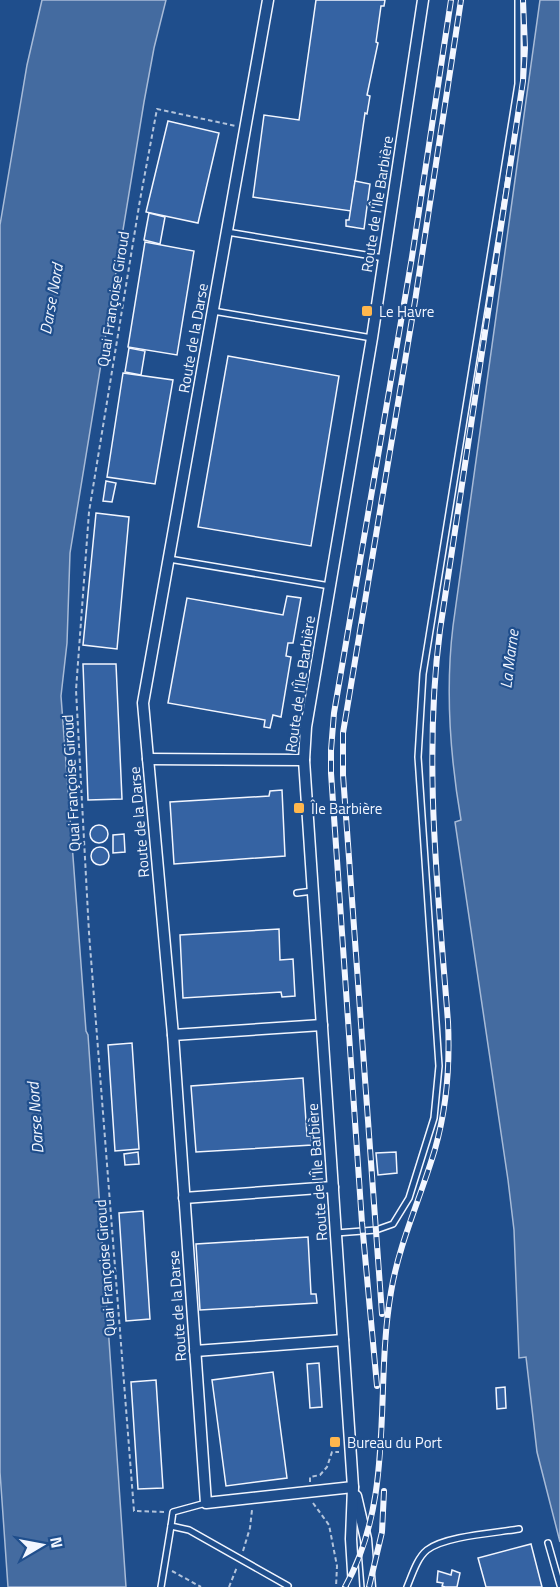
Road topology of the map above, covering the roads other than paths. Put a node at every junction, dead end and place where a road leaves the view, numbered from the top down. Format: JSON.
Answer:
{"nodes":[{"id":1,"x":268,"y":0,"type":"edge"},
{"id":2,"x":423,"y":0,"type":"edge"},
{"id":3,"x":518,"y":0,"type":"edge"},
{"id":4,"x":226,"y":232,"type":"junction"},
{"id":5,"x":384,"y":258,"type":"junction"},
{"id":6,"x":213,"y":311,"type":"junction"},
{"id":7,"x":372,"y":338,"type":"junction"},
{"id":8,"x":169,"y":559,"type":"junction"},
{"id":9,"x":330,"y":586,"type":"junction"},
{"id":10,"x":148,"y":759,"type":"junction"},
{"id":11,"x":304,"y":760,"type":"junction"},
{"id":12,"x":313,"y":891,"type":"junction"},
{"id":13,"x":297,"y":893,"type":"dead end"},
{"id":14,"x":322,"y":1025,"type":"junction"},
{"id":15,"x":173,"y":1035,"type":"junction"},
{"id":16,"x":333,"y":1187,"type":"junction"},
{"id":17,"x":184,"y":1198,"type":"junction"},
{"id":18,"x":336,"y":1233,"type":"junction"},
{"id":19,"x":343,"y":1340,"type":"junction"},
{"id":20,"x":195,"y":1351,"type":"junction"},
{"id":21,"x":353,"y":1487,"type":"junction"},
{"id":22,"x":206,"y":1503,"type":"junction"},
{"id":23,"x":171,"y":1526,"type":"junction"},
{"id":24,"x":519,"y":1529,"type":"dead end"},
{"id":25,"x":549,"y":1543,"type":"dead end"},
{"id":26,"x":560,"y":1585,"type":"edge"},
{"id":27,"x":288,"y":1586,"type":"edge"},
{"id":28,"x":161,"y":1587,"type":"edge"},
{"id":29,"x":354,"y":1587,"type":"edge"},
{"id":30,"x":370,"y":1587,"type":"edge"},
{"id":31,"x":407,"y":1587,"type":"edge"}],
"edges":[{"from":1,"to":4,"type":"street","name":"Route de la Darse"},
{"from":2,"to":5,"type":"street","name":"Route de l'Île Barbière"},
{"from":3,"to":18,"type":"lane"},
{"from":4,"to":5,"type":"lane"},
{"from":4,"to":6,"type":"street","name":"Route de la Darse"},
{"from":5,"to":7,"type":"street","name":"Route de l'Île Barbière"},
{"from":6,"to":7,"type":"lane"},
{"from":6,"to":8,"type":"street","name":"Route de la Darse"},
{"from":7,"to":9,"type":"street","name":"Route de l'Île Barbière"},
{"from":8,"to":9,"type":"lane"},
{"from":8,"to":10,"type":"street","name":"Route de la Darse"},
{"from":9,"to":11,"type":"street","name":"Route de l'Île Barbière"},
{"from":10,"to":11,"type":"street"},
{"from":10,"to":15,"type":"street","name":"Route de la Darse"},
{"from":11,"to":12,"type":"street","name":"Route de l'Île Barbière"},
{"from":12,"to":13,"type":"lane"},
{"from":12,"to":14,"type":"street","name":"Route de l'Île Barbière"},
{"from":14,"to":15,"type":"street"},
{"from":14,"to":16,"type":"street","name":"Route de l'Île Barbière"},
{"from":15,"to":17,"type":"street","name":"Route de la Darse"},
{"from":16,"to":17,"type":"street"},
{"from":16,"to":18,"type":"street","name":"Route de l'Île Barbière"},
{"from":17,"to":20,"type":"street","name":"Route de la Darse"},
{"from":18,"to":19,"type":"street","name":"Route de l'Île Barbière"},
{"from":19,"to":20,"type":"street"},
{"from":19,"to":21,"type":"street","name":"Route de l'Île Barbière"},
{"from":20,"to":22,"type":"street","name":"Route de la Darse"},
{"from":21,"to":22,"type":"street"},
{"from":21,"to":29,"type":"street","name":"Route de l'Île Barbière"},
{"from":21,"to":30,"type":"street","name":"Route de l'Île Barbière"},
{"from":22,"to":23,"type":"lane"},
{"from":23,"to":27,"type":"lane"},
{"from":23,"to":28,"type":"lane"},
{"from":24,"to":31,"type":"lane"},
{"from":25,"to":26,"type":"lane"}]}
